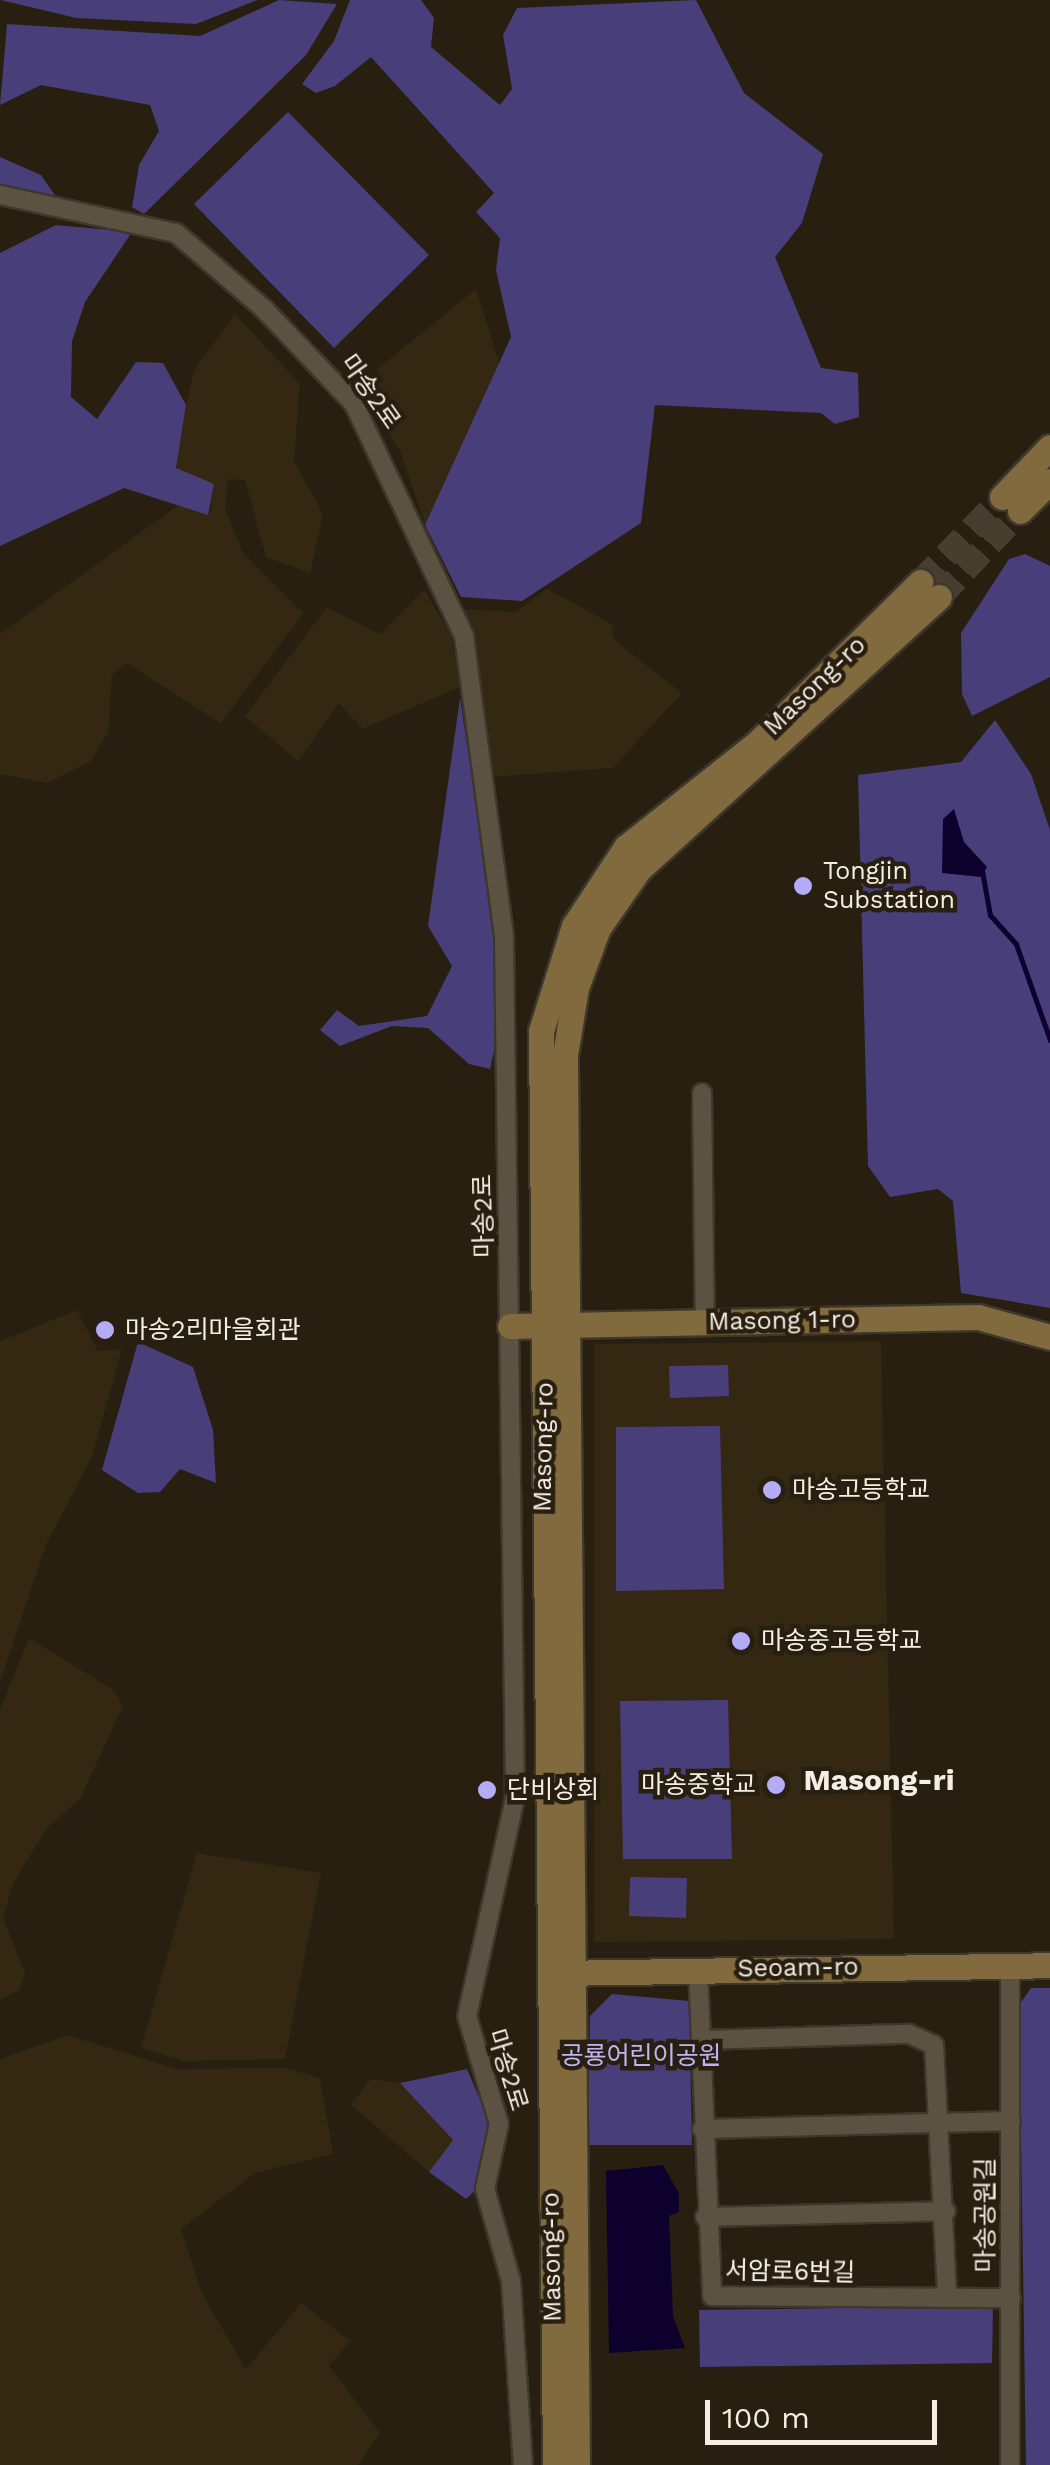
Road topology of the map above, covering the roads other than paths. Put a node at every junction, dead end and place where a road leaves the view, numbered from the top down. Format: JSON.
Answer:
{"nodes":[{"id":1,"x":0,"y":195,"type":"edge"},
{"id":2,"x":1050,"y":447,"type":"edge"},
{"id":3,"x":1050,"y":480,"type":"edge"},
{"id":4,"x":929,"y":589,"type":"tunnel mouth"},
{"id":5,"x":702,"y":1093,"type":"dead end"},
{"id":6,"x":706,"y":1323,"type":"junction"},
{"id":7,"x":510,"y":1326,"type":"junction"},
{"id":8,"x":556,"y":1326,"type":"junction"},
{"id":9,"x":1050,"y":1337,"type":"edge"},
{"id":10,"x":1050,"y":1965,"type":"edge"},
{"id":11,"x":1010,"y":1966,"type":"junction"},
{"id":12,"x":698,"y":1970,"type":"junction"},
{"id":13,"x":558,"y":1972,"type":"junction"},
{"id":14,"x":701,"y":2040,"type":"junction"},
{"id":15,"x":1011,"y":2121,"type":"junction"},
{"id":16,"x":944,"y":2123,"type":"junction"},
{"id":17,"x":702,"y":2129,"type":"junction"},
{"id":18,"x":946,"y":2211,"type":"junction"},
{"id":19,"x":705,"y":2216,"type":"junction"},
{"id":20,"x":948,"y":2297,"type":"junction"},
{"id":21,"x":1011,"y":2298,"type":"junction"},
{"id":22,"x":567,"y":2462,"type":"edge"},
{"id":23,"x":523,"y":2465,"type":"edge"},
{"id":24,"x":1010,"y":2465,"type":"edge"}],
"edges":[{"from":1,"to":7,"type":"street","name":"마송2로"},
{"from":2,"to":3,"type":"street"},
{"from":4,"to":8,"type":"street","name":"Masong-ro"},
{"from":5,"to":6,"type":"street"},
{"from":6,"to":8,"type":"street","name":"Masong 1-ro"},
{"from":6,"to":9,"type":"street","name":"Masong 1-ro"},
{"from":7,"to":8,"type":"street","name":"Masong 1-ro"},
{"from":7,"to":23,"type":"street","name":"마송2로"},
{"from":8,"to":13,"type":"street","name":"Masong-ro"},
{"from":10,"to":11,"type":"street","name":"Seoam-ro"},
{"from":11,"to":12,"type":"street","name":"Seoam-ro"},
{"from":11,"to":15,"type":"street","name":"마송공원길"},
{"from":12,"to":13,"type":"street","name":"Seoam-ro"},
{"from":12,"to":14,"type":"street","name":"서암로6번길"},
{"from":13,"to":22,"type":"street","name":"Masong-ro"},
{"from":14,"to":16,"type":"street"},
{"from":14,"to":17,"type":"street","name":"서암로6번길"},
{"from":15,"to":16,"type":"street"},
{"from":15,"to":21,"type":"street","name":"마송공원길"},
{"from":16,"to":17,"type":"street"},
{"from":16,"to":18,"type":"street"},
{"from":17,"to":19,"type":"street","name":"서암로6번길"},
{"from":18,"to":19,"type":"street"},
{"from":18,"to":20,"type":"street"},
{"from":19,"to":20,"type":"street","name":"서암로6번길"},
{"from":20,"to":21,"type":"street","name":"서암로6번길"},
{"from":21,"to":24,"type":"street","name":"마송공원길"}]}
